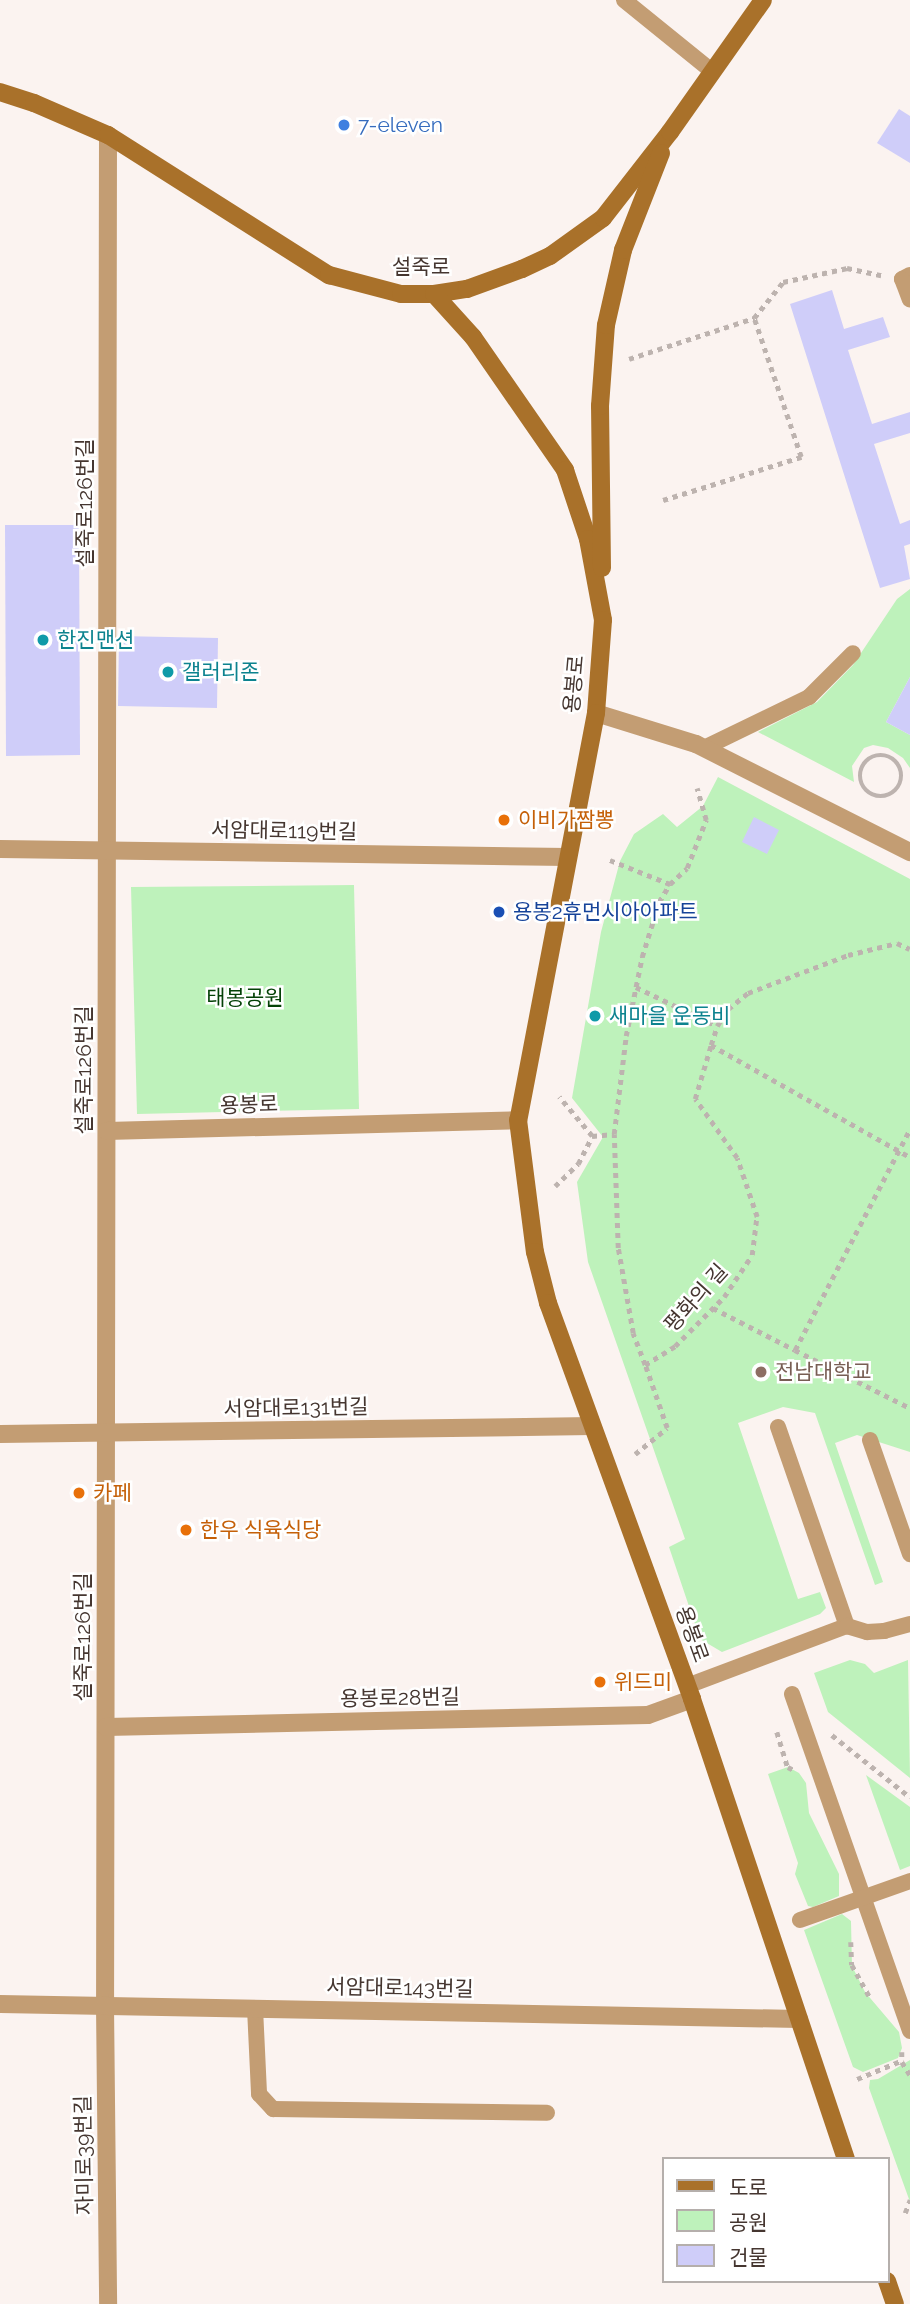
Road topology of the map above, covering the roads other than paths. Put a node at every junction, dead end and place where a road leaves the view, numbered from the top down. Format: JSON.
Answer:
{"nodes":[{"id":1,"x":624,"y":0,"type":"edge"},
{"id":2,"x":763,"y":0,"type":"edge"},
{"id":3,"x":713,"y":72,"type":"junction"},
{"id":4,"x":0,"y":92,"type":"edge"},
{"id":5,"x":670,"y":132,"type":"junction"},
{"id":6,"x":108,"y":135,"type":"junction"},
{"id":7,"x":906,"y":277,"type":"edge"},
{"id":8,"x":434,"y":294,"type":"junction"},
{"id":9,"x":910,"y":300,"type":"edge"},
{"id":10,"x":603,"y":620,"type":"junction"},
{"id":11,"x":853,"y":653,"type":"dead end"},
{"id":12,"x":596,"y":713,"type":"junction"},
{"id":13,"x":704,"y":748,"type":"junction"},
{"id":14,"x":0,"y":849,"type":"edge"},
{"id":15,"x":108,"y":851,"type":"junction"},
{"id":16,"x":910,"y":852,"type":"edge"},
{"id":17,"x":568,"y":857,"type":"junction"},
{"id":18,"x":518,"y":1120,"type":"junction"},
{"id":19,"x":107,"y":1131,"type":"junction"},
{"id":20,"x":592,"y":1426,"type":"junction"},
{"id":21,"x":778,"y":1427,"type":"dead end"},
{"id":22,"x":107,"y":1433,"type":"junction"},
{"id":23,"x":0,"y":1434,"type":"edge"},
{"id":24,"x":870,"y":1440,"type":"dead end"},
{"id":25,"x":910,"y":1554,"type":"edge"},
{"id":26,"x":847,"y":1626,"type":"junction"},
{"id":27,"x":909,"y":1628,"type":"edge"},
{"id":28,"x":689,"y":1693,"type":"junction"},
{"id":29,"x":792,"y":1694,"type":"dead end"},
{"id":30,"x":106,"y":1727,"type":"junction"},
{"id":31,"x":910,"y":1881,"type":"edge"},
{"id":32,"x":863,"y":1897,"type":"junction"},
{"id":33,"x":800,"y":1920,"type":"dead end"},
{"id":34,"x":0,"y":2004,"type":"edge"},
{"id":35,"x":105,"y":2005,"type":"junction"},
{"id":36,"x":255,"y":2008,"type":"junction"},
{"id":37,"x":799,"y":2019,"type":"junction"},
{"id":38,"x":910,"y":2031,"type":"edge"},
{"id":39,"x":547,"y":2113,"type":"dead end"},
{"id":40,"x":845,"y":2157,"type":"edge"},
{"id":41,"x":888,"y":2283,"type":"edge"},
{"id":42,"x":108,"y":2304,"type":"edge"},
{"id":43,"x":895,"y":2304,"type":"edge"}],
"edges":[{"from":1,"to":3,"type":"lane"},
{"from":2,"to":3,"type":"main road","name":"설죽로"},
{"from":3,"to":5,"type":"main road","name":"설죽로"},
{"from":4,"to":6,"type":"main road","name":"설죽로"},
{"from":5,"to":8,"type":"main road","name":"설죽로"},
{"from":5,"to":10,"type":"main road"},
{"from":6,"to":8,"type":"main road","name":"설죽로"},
{"from":6,"to":15,"type":"street","name":"설죽로126번길"},
{"from":7,"to":9,"type":"lane"},
{"from":8,"to":10,"type":"main road","name":"용봉로"},
{"from":10,"to":12,"type":"main road","name":"용봉로"},
{"from":11,"to":13,"type":"lane"},
{"from":12,"to":13,"type":"street"},
{"from":12,"to":17,"type":"main road","name":"용봉로"},
{"from":13,"to":16,"type":"street"},
{"from":14,"to":15,"type":"street","name":"서암대로119번길"},
{"from":15,"to":17,"type":"street","name":"서암대로119번길"},
{"from":15,"to":19,"type":"street","name":"설죽로126번길"},
{"from":17,"to":18,"type":"main road","name":"용봉로"},
{"from":18,"to":19,"type":"street","name":"용봉로"},
{"from":18,"to":20,"type":"main road","name":"용봉로"},
{"from":19,"to":22,"type":"street","name":"설죽로126번길"},
{"from":20,"to":22,"type":"street","name":"서암대로131번길"},
{"from":20,"to":28,"type":"main road","name":"용봉로"},
{"from":21,"to":26,"type":"lane"},
{"from":22,"to":23,"type":"street","name":"서암대로131번길"},
{"from":22,"to":30,"type":"street","name":"설죽로126번길"},
{"from":24,"to":25,"type":"lane"},
{"from":26,"to":27,"type":"lane"},
{"from":26,"to":28,"type":"lane"},
{"from":28,"to":30,"type":"street","name":"용봉로28번길"},
{"from":28,"to":37,"type":"main road","name":"용봉로"},
{"from":29,"to":32,"type":"lane"},
{"from":30,"to":35,"type":"street","name":"설죽로126번길"},
{"from":31,"to":32,"type":"lane"},
{"from":32,"to":33,"type":"lane"},
{"from":32,"to":38,"type":"lane"},
{"from":34,"to":35,"type":"street","name":"서암대로143번길"},
{"from":35,"to":36,"type":"street","name":"서암대로143번길"},
{"from":35,"to":42,"type":"street","name":"자미로39번길"},
{"from":36,"to":37,"type":"street","name":"서암대로143번길"},
{"from":36,"to":39,"type":"lane"},
{"from":37,"to":40,"type":"main road","name":"용봉로"},
{"from":41,"to":43,"type":"main road"}]}
